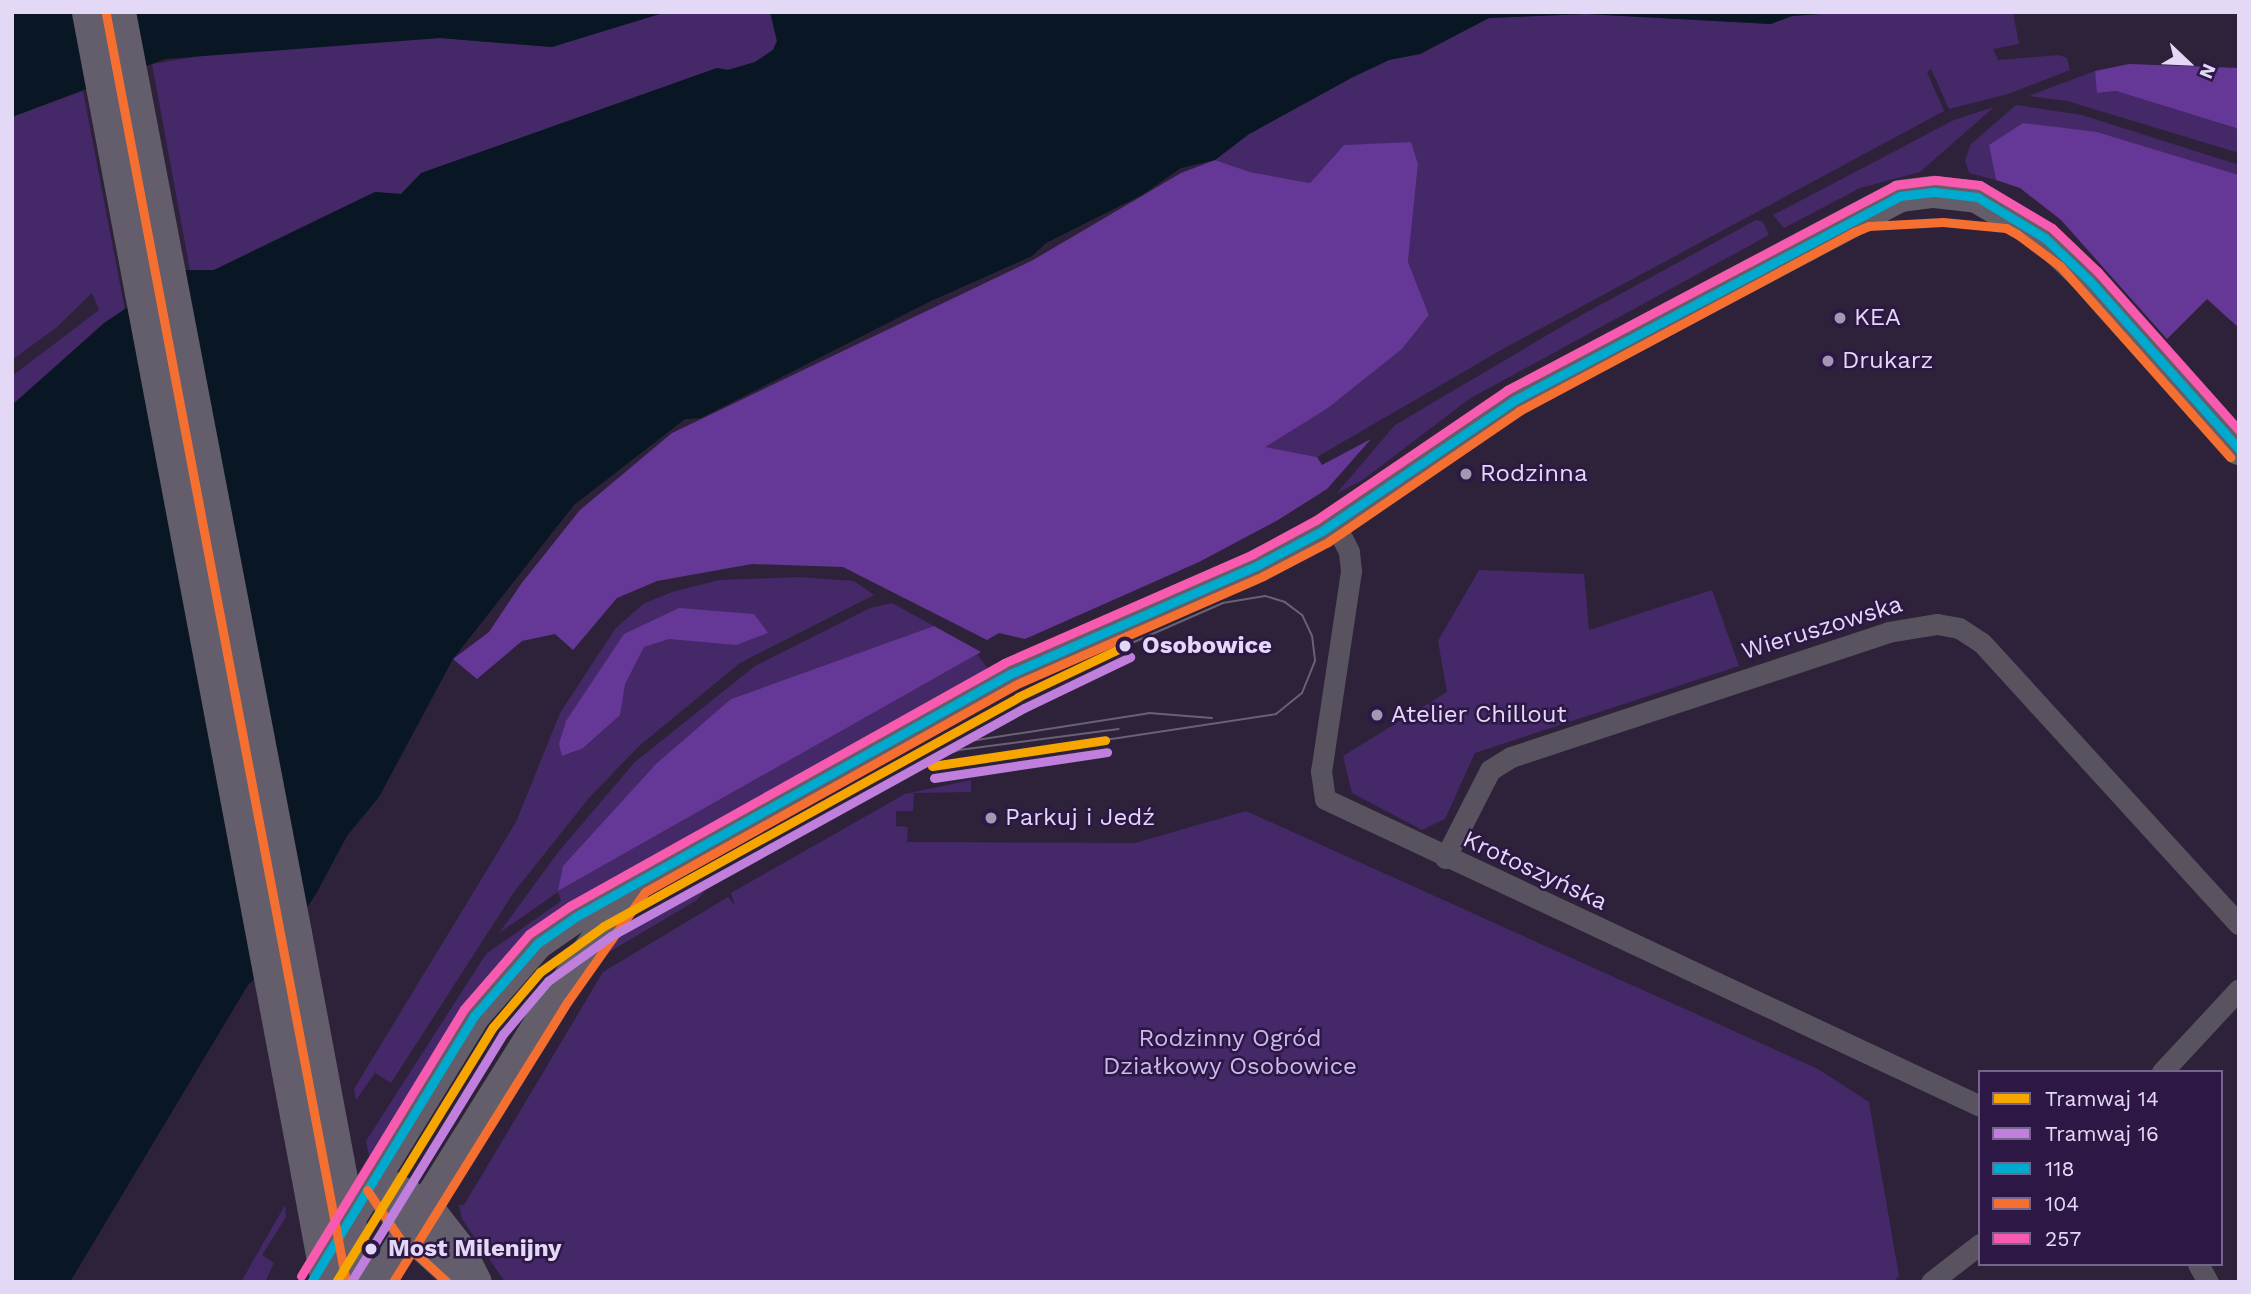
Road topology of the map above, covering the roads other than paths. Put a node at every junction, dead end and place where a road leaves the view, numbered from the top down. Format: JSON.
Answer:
{"nodes":[{"id":1,"x":89,"y":12,"type":"edge"},
{"id":2,"x":118,"y":12,"type":"edge"},
{"id":3,"x":2239,"y":449,"type":"edge"},
{"id":4,"x":1335,"y":524,"type":"junction"},
{"id":5,"x":1445,"y":858,"type":"junction"},
{"id":6,"x":637,"y":883,"type":"junction"},
{"id":7,"x":2239,"y":924,"type":"edge"},
{"id":8,"x":2239,"y":989,"type":"edge"},
{"id":9,"x":2164,"y":1070,"type":"edge"},
{"id":10,"x":1978,"y":1105,"type":"edge"},
{"id":11,"x":375,"y":1180,"type":"junction"},
{"id":12,"x":416,"y":1218,"type":"junction"},
{"id":13,"x":1978,"y":1246,"type":"edge"},
{"id":14,"x":2199,"y":1266,"type":"edge"},
{"id":15,"x":311,"y":1282,"type":"edge"},
{"id":16,"x":328,"y":1282,"type":"edge"},
{"id":17,"x":359,"y":1282,"type":"edge"},
{"id":18,"x":377,"y":1282,"type":"edge"},
{"id":19,"x":466,"y":1282,"type":"edge"},
{"id":20,"x":474,"y":1282,"type":"edge"},
{"id":21,"x":1931,"y":1282,"type":"edge"},
{"id":22,"x":2208,"y":1282,"type":"edge"}],
"edges":[{"from":1,"to":16,"type":"main road","bridge":true},
{"from":2,"to":17,"type":"main road","bridge":true},
{"from":3,"to":4,"type":"street"},
{"from":4,"to":5,"type":"street","name":"Krotoszyńska"},
{"from":4,"to":6,"type":"street"},
{"from":5,"to":7,"type":"street","name":"Wieruszowska"},
{"from":5,"to":10,"type":"street","name":"Krotoszyńska"},
{"from":6,"to":11,"type":"street"},
{"from":6,"to":12,"type":"street"},
{"from":8,"to":9,"type":"street"},
{"from":11,"to":12,"type":"main road"},
{"from":11,"to":15,"type":"street"},
{"from":12,"to":18,"type":"street"},
{"from":12,"to":19,"type":"main road"},
{"from":12,"to":20,"type":"main road"},
{"from":13,"to":21,"type":"street"},
{"from":14,"to":22,"type":"street"}]}
